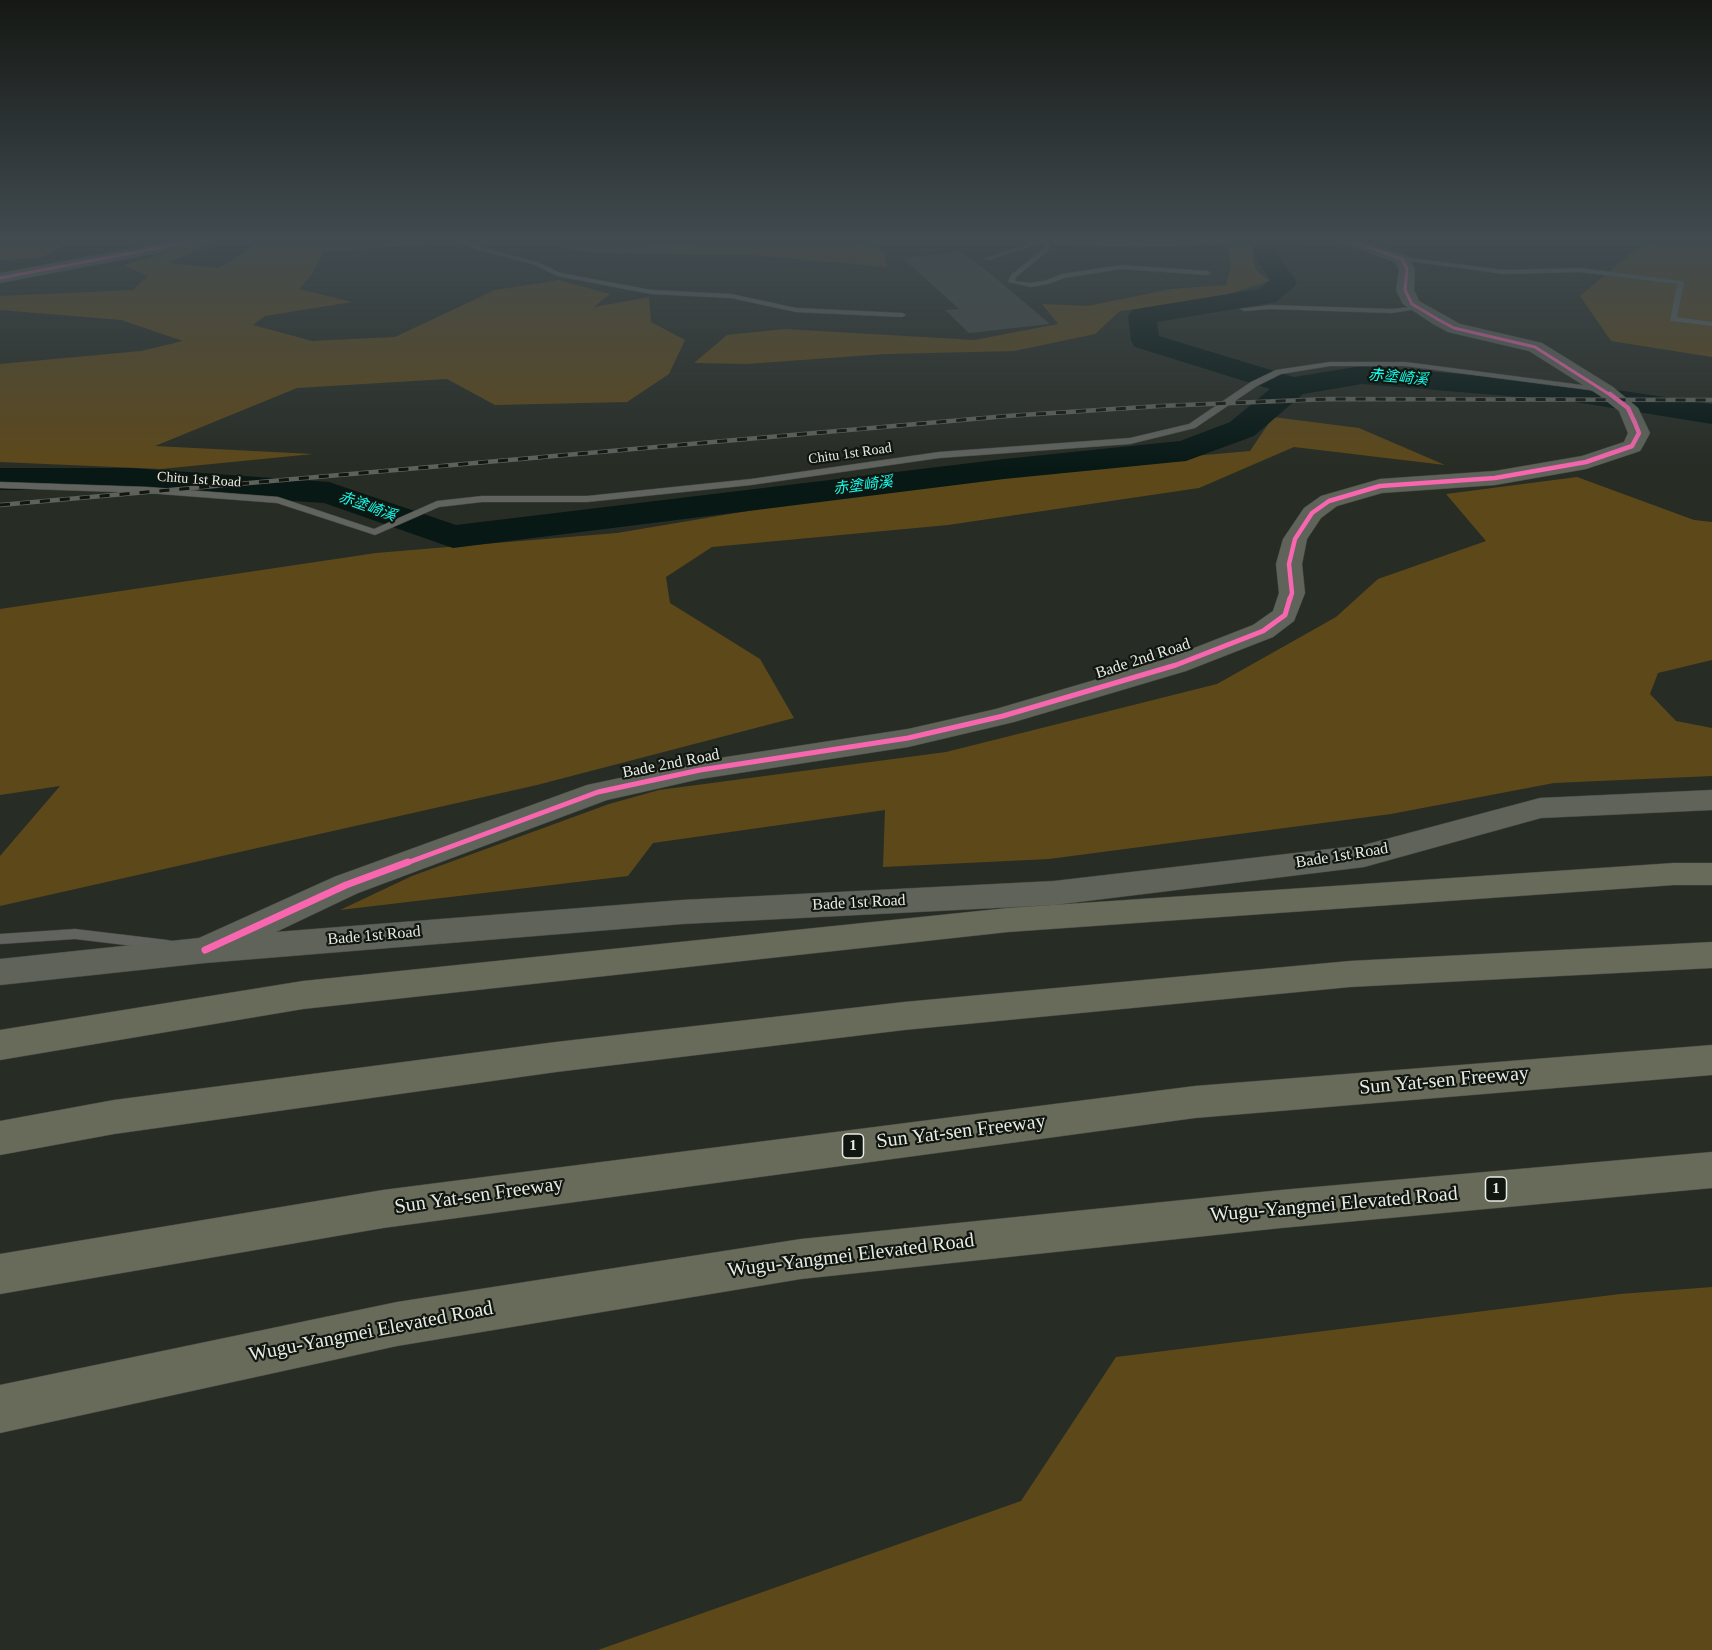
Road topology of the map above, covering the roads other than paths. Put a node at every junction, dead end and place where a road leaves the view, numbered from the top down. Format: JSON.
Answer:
{"nodes":[{"id":1,"x":1431,"y":315,"type":"edge"},
{"id":2,"x":1674,"y":315,"type":"edge"},
{"id":3,"x":1712,"y":324,"type":"edge"},
{"id":4,"x":1613,"y":396,"type":"junction"},
{"id":5,"x":0,"y":485,"type":"edge"},
{"id":6,"x":1712,"y":800,"type":"edge"},
{"id":7,"x":1712,"y":874,"type":"edge"},
{"id":8,"x":0,"y":939,"type":"edge"},
{"id":9,"x":205,"y":950,"type":"junction"},
{"id":10,"x":1712,"y":955,"type":"edge"},
{"id":11,"x":0,"y":972,"type":"edge"},
{"id":12,"x":0,"y":1045,"type":"edge"},
{"id":13,"x":1712,"y":1060,"type":"edge"},
{"id":14,"x":0,"y":1137,"type":"edge"},
{"id":15,"x":1712,"y":1170,"type":"edge"},
{"id":16,"x":0,"y":1274,"type":"edge"},
{"id":17,"x":0,"y":1409,"type":"edge"}],
"edges":[{"from":1,"to":4,"type":"street"},
{"from":2,"to":3,"type":"lane"},
{"from":4,"to":5,"type":"lane","name":"Chitu 1st Road"},
{"from":4,"to":9,"type":"street","name":"Bade 2nd Road"},
{"from":6,"to":9,"type":"street","name":"Bade 1st Road"},
{"from":7,"to":12,"type":"highway"},
{"from":8,"to":9,"type":"lane"},
{"from":9,"to":11,"type":"street","name":"Bade 1st Road"},
{"from":10,"to":14,"type":"highway"},
{"from":13,"to":16,"type":"highway","name":"Sun Yat-sen Freeway","number":"1"},
{"from":15,"to":17,"type":"highway","name":"Wugu-Yangmei Elevated Road","number":"1"}]}
